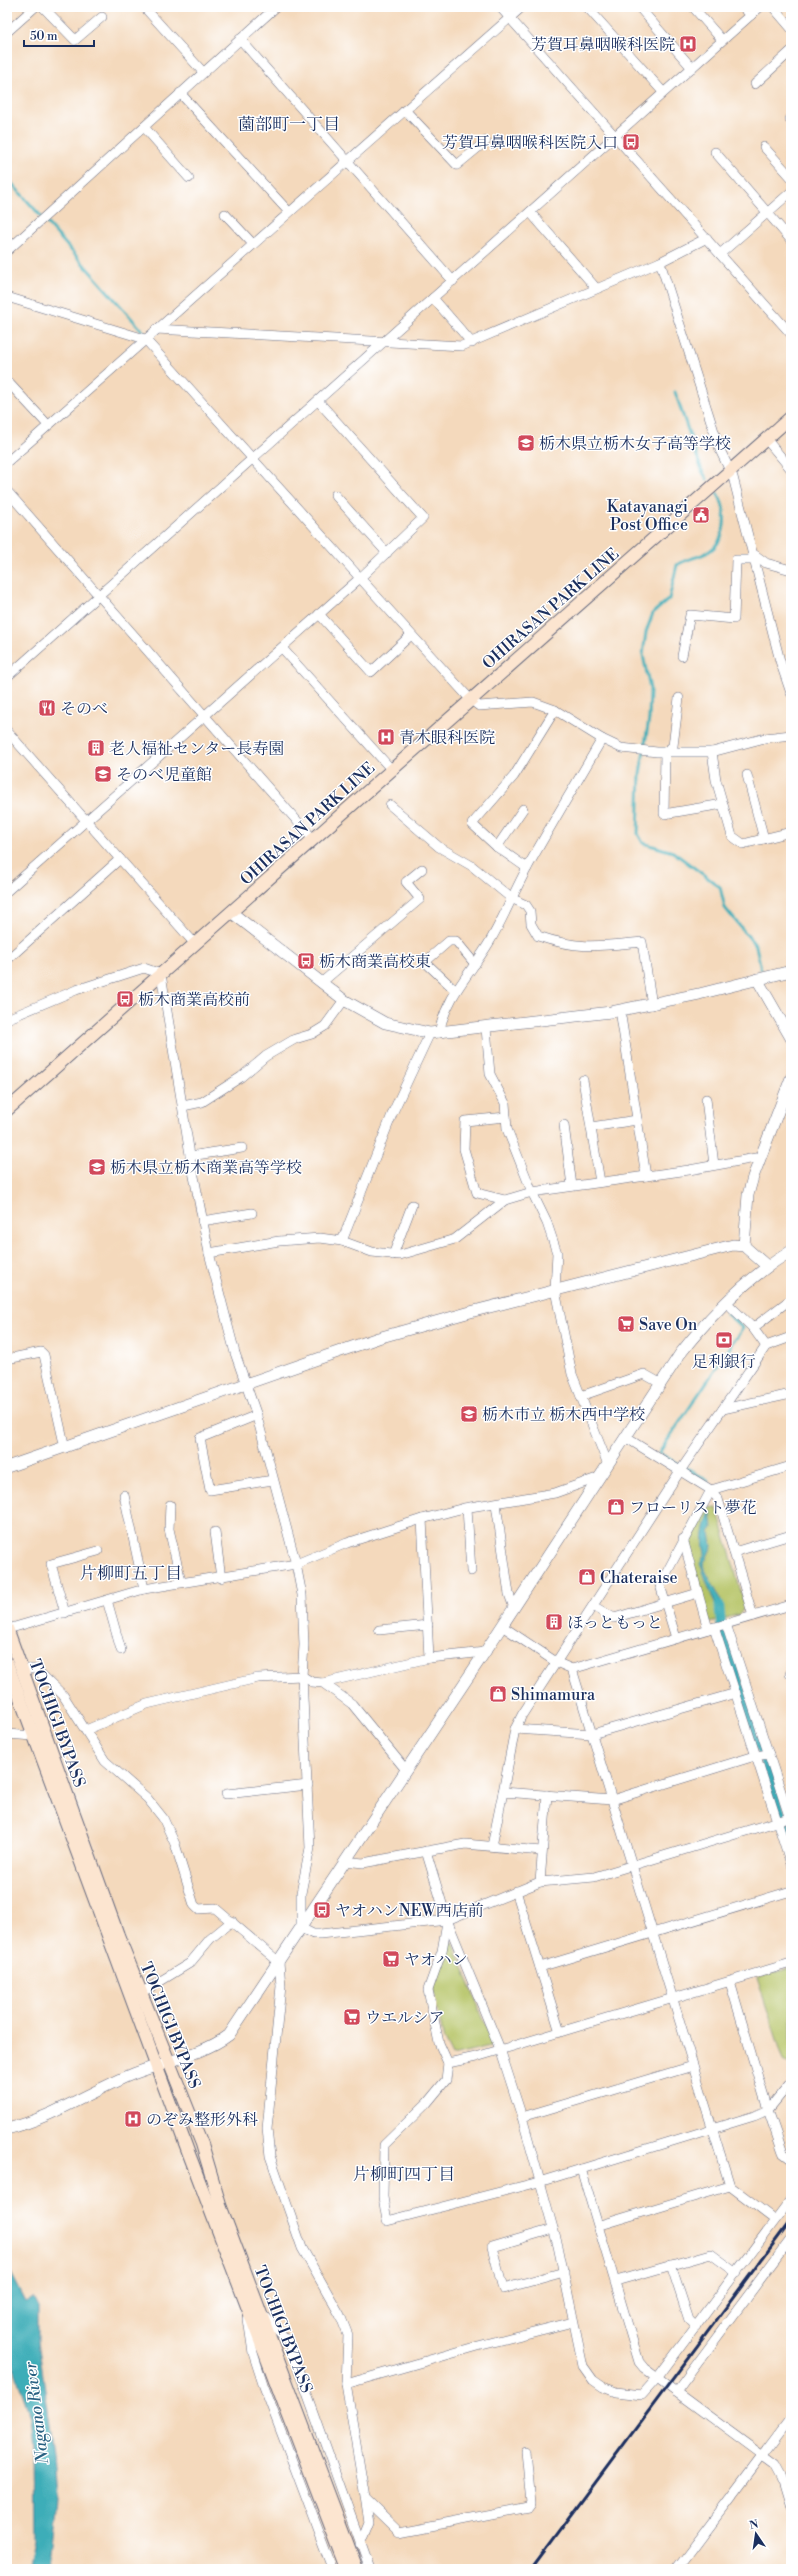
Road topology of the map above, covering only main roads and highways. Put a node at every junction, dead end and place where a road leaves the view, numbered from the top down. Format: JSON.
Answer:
{"nodes":[{"id":1,"x":791,"y":417,"type":"edge"},
{"id":2,"x":7,"y":1110,"type":"edge"},
{"id":3,"x":7,"y":1629,"type":"edge"},
{"id":4,"x":7,"y":1662,"type":"edge"},
{"id":5,"x":324,"y":2494,"type":"junction"},
{"id":6,"x":347,"y":2569,"type":"edge"},
{"id":7,"x":357,"y":2569,"type":"edge"}],
"edges":[{"from":1,"to":2,"type":"main road","name":"OHIRASAN PARK LINE"},
{"from":3,"to":5,"type":"main road","name":"TOCHIGI BYPASS"},
{"from":4,"to":5,"type":"main road","name":"TOCHIGI BYPASS"},
{"from":5,"to":6,"type":"main road","name":"TOCHIGI BYPASS"},
{"from":5,"to":7,"type":"main road","name":"TOCHIGI BYPASS"}]}
